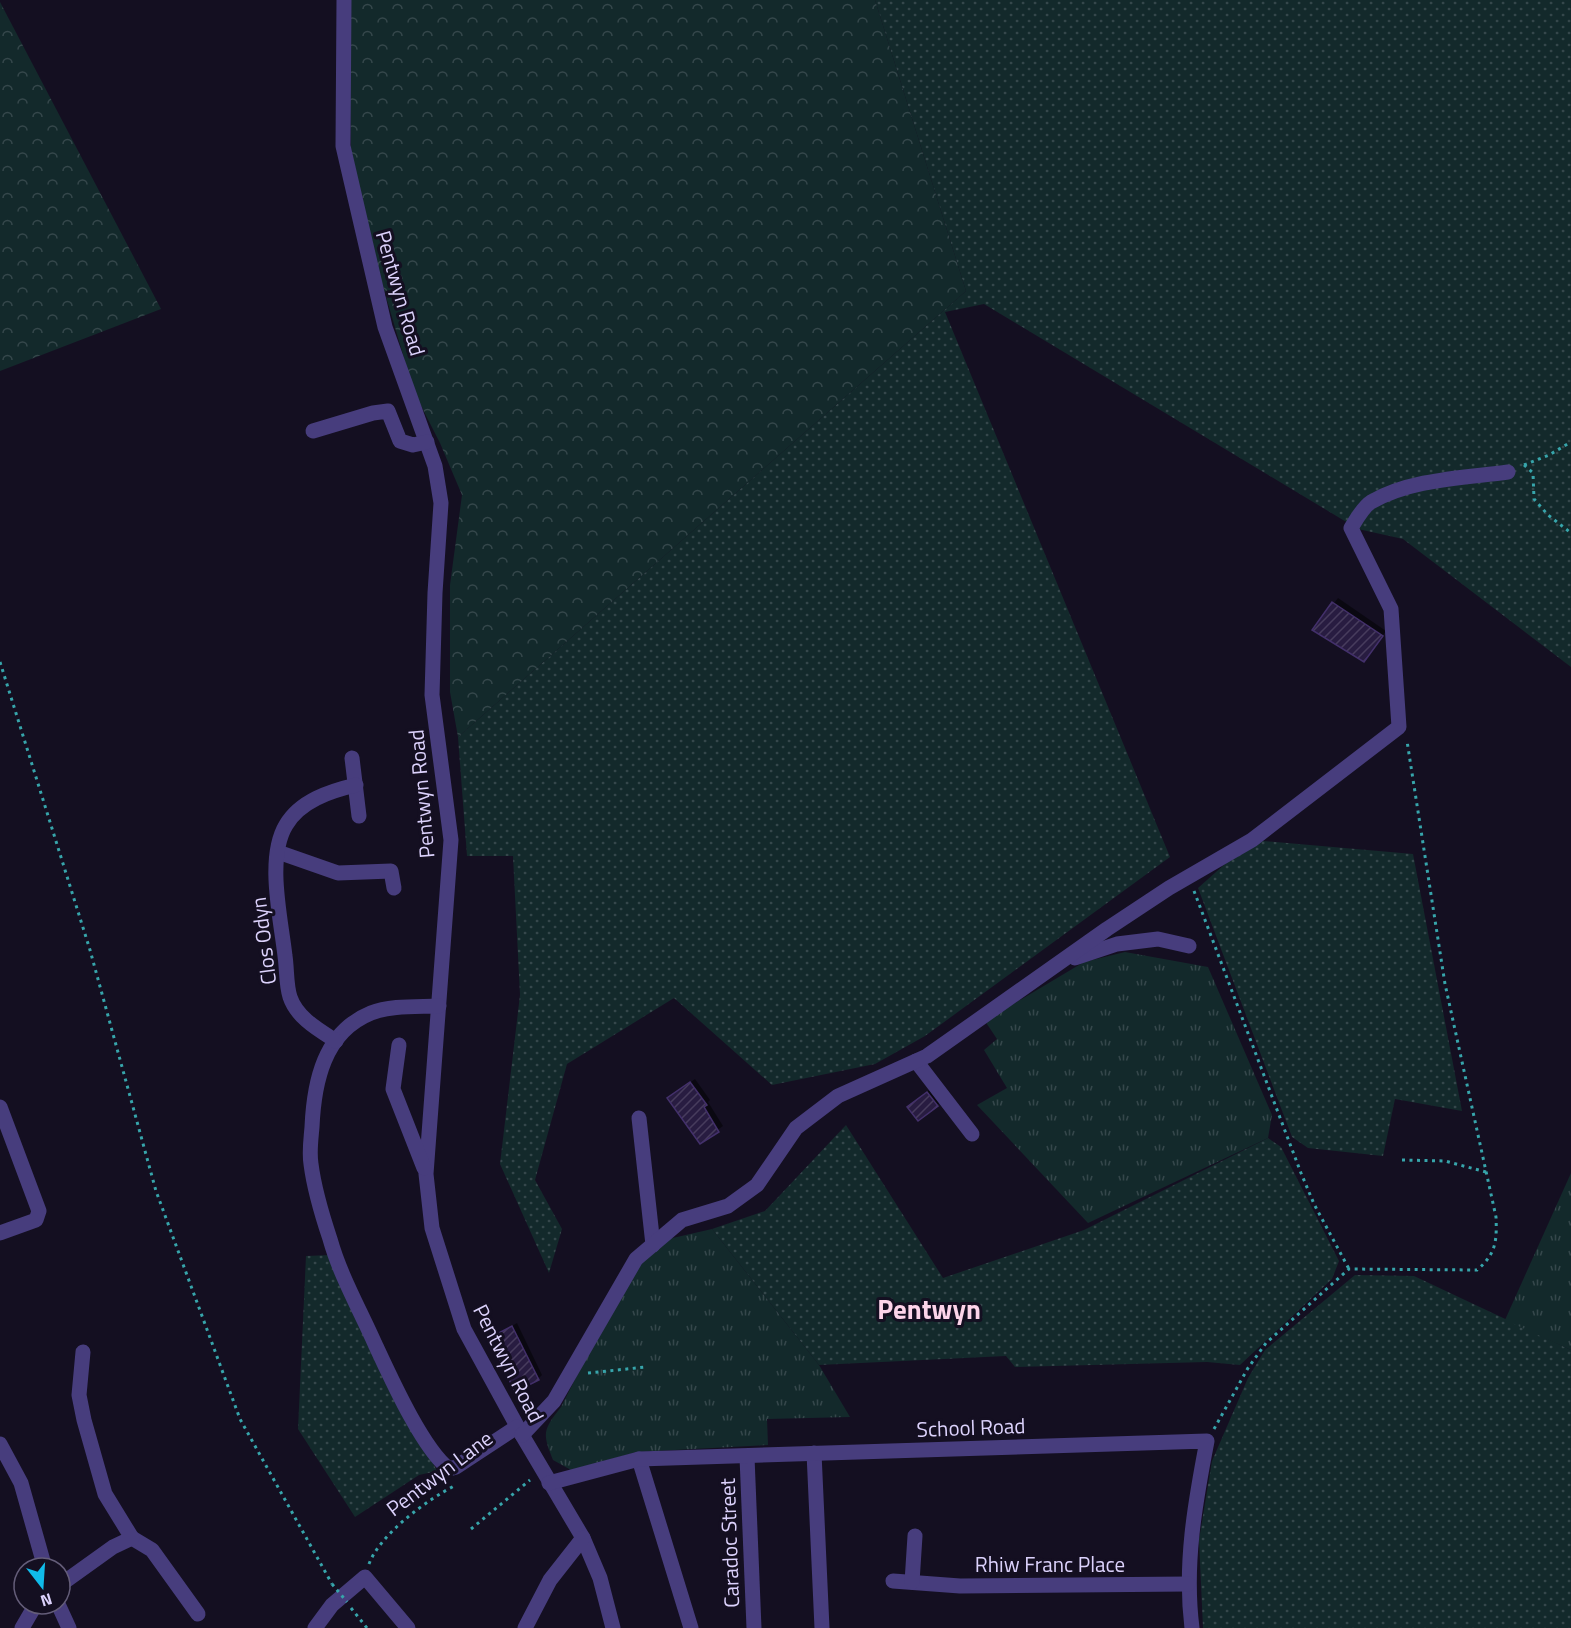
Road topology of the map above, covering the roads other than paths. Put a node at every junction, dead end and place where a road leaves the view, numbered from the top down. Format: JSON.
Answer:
{"nodes":[{"id":1,"x":344,"y":0,"type":"edge"},
{"id":2,"x":313,"y":430,"type":"dead end"},
{"id":3,"x":427,"y":442,"type":"junction"},
{"id":4,"x":1508,"y":472,"type":"road end"},
{"id":5,"x":352,"y":758,"type":"dead end"},
{"id":6,"x":356,"y":785,"type":"junction"},
{"id":7,"x":360,"y":816,"type":"dead end"},
{"id":8,"x":278,"y":852,"type":"junction"},
{"id":9,"x":394,"y":888,"type":"dead end"},
{"id":10,"x":1189,"y":946,"type":"dead end"},
{"id":11,"x":997,"y":1005,"type":"junction"},
{"id":12,"x":439,"y":1006,"type":"junction"},
{"id":13,"x":336,"y":1041,"type":"junction"},
{"id":14,"x":399,"y":1045,"type":"dead end"},
{"id":15,"x":916,"y":1060,"type":"junction"},
{"id":16,"x":0,"y":1107,"type":"edge"},
{"id":17,"x":639,"y":1118,"type":"dead end"},
{"id":18,"x":972,"y":1134,"type":"dead end"},
{"id":19,"x":426,"y":1174,"type":"junction"},
{"id":20,"x":0,"y":1233,"type":"edge"},
{"id":21,"x":652,"y":1245,"type":"junction"},
{"id":22,"x":83,"y":1352,"type":"dead end"},
{"id":23,"x":519,"y":1431,"type":"junction"},
{"id":24,"x":0,"y":1444,"type":"edge"},
{"id":25,"x":814,"y":1453,"type":"junction"},
{"id":26,"x":747,"y":1457,"type":"junction"},
{"id":27,"x":639,"y":1459,"type":"junction"},
{"id":28,"x":546,"y":1477,"type":"junction"},
{"id":29,"x":915,"y":1536,"type":"dead end"},
{"id":30,"x":132,"y":1538,"type":"junction"},
{"id":31,"x":583,"y":1538,"type":"junction"},
{"id":32,"x":42,"y":1556,"type":"edge"},
{"id":33,"x":72,"y":1576,"type":"edge"},
{"id":34,"x":893,"y":1581,"type":"dead end"},
{"id":35,"x":912,"y":1582,"type":"junction"},
{"id":36,"x":1188,"y":1584,"type":"junction"},
{"id":37,"x":198,"y":1614,"type":"dead end"},
{"id":38,"x":315,"y":1628,"type":"edge"},
{"id":39,"x":408,"y":1628,"type":"edge"},
{"id":40,"x":525,"y":1628,"type":"edge"},
{"id":41,"x":613,"y":1628,"type":"edge"},
{"id":42,"x":691,"y":1628,"type":"edge"},
{"id":43,"x":754,"y":1628,"type":"edge"},
{"id":44,"x":822,"y":1628,"type":"edge"},
{"id":45,"x":1192,"y":1628,"type":"edge"}],
"edges":[{"from":1,"to":3,"type":"street","name":"Pentwyn Road"},
{"from":2,"to":3,"type":"street"},
{"from":3,"to":12,"type":"street","name":"Pentwyn Road"},
{"from":4,"to":11,"type":"street"},
{"from":5,"to":6,"type":"street"},
{"from":6,"to":7,"type":"street"},
{"from":6,"to":8,"type":"street","name":"Clos Odyn"},
{"from":8,"to":9,"type":"street"},
{"from":8,"to":13,"type":"street","name":"Clos Odyn"},
{"from":10,"to":11,"type":"street"},
{"from":11,"to":15,"type":"street"},
{"from":12,"to":13,"type":"street"},
{"from":12,"to":19,"type":"street","name":"Pentwyn Road"},
{"from":13,"to":23,"type":"street"},
{"from":14,"to":19,"type":"street"},
{"from":15,"to":18,"type":"street"},
{"from":15,"to":21,"type":"street"},
{"from":16,"to":20,"type":"street"},
{"from":17,"to":21,"type":"street"},
{"from":19,"to":23,"type":"street","name":"Pentwyn Road"},
{"from":21,"to":23,"type":"street"},
{"from":22,"to":30,"type":"street"},
{"from":23,"to":28,"type":"street","name":"Pentwyn Road"},
{"from":24,"to":32,"type":"street"},
{"from":25,"to":26,"type":"street","name":"School Road"},
{"from":25,"to":36,"type":"street","name":"School Road"},
{"from":25,"to":44,"type":"street"},
{"from":26,"to":27,"type":"street","name":"School Road"},
{"from":26,"to":43,"type":"street","name":"Caradoc Street"},
{"from":27,"to":28,"type":"street","name":"School Road"},
{"from":27,"to":42,"type":"street"},
{"from":28,"to":31,"type":"street","name":"Pentwyn Road"},
{"from":29,"to":35,"type":"street"},
{"from":30,"to":33,"type":"street"},
{"from":30,"to":37,"type":"street"},
{"from":31,"to":40,"type":"street"},
{"from":31,"to":41,"type":"street","name":"Pentwyn Road"},
{"from":34,"to":35,"type":"street","name":"Rhiw Franc Place"},
{"from":35,"to":36,"type":"street","name":"Rhiw Franc Place"},
{"from":36,"to":45,"type":"street"},
{"from":38,"to":39,"type":"street"}]}
